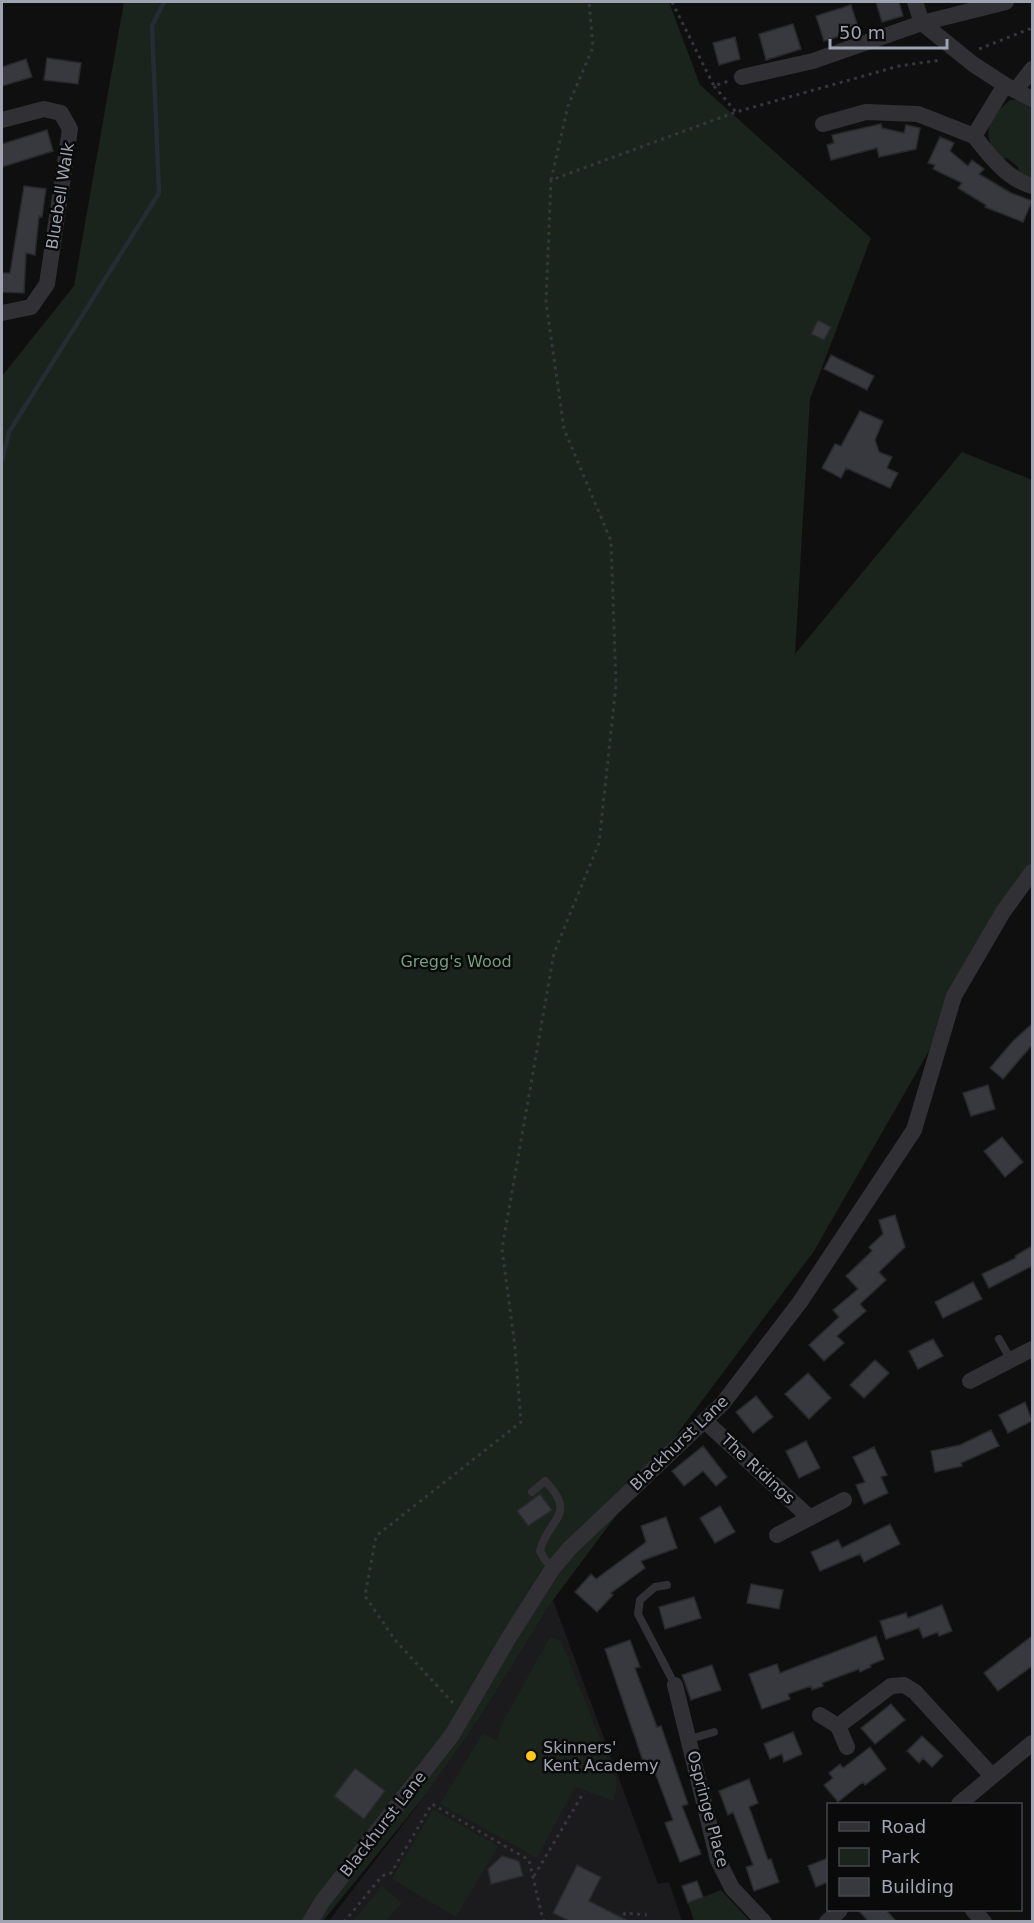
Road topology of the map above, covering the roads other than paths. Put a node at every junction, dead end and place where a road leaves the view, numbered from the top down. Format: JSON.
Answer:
{"nodes":[{"id":1,"x":915,"y":2,"type":"edge"},
{"id":2,"x":1006,"y":2,"type":"edge"},
{"id":3,"x":922,"y":22,"type":"junction"},
{"id":4,"x":1032,"y":69,"type":"edge"},
{"id":5,"x":742,"y":77,"type":"road end"},
{"id":6,"x":1010,"y":88,"type":"junction"},
{"id":7,"x":1032,"y":99,"type":"edge"},
{"id":8,"x":2,"y":120,"type":"edge"},
{"id":9,"x":823,"y":124,"type":"dead end"},
{"id":10,"x":974,"y":136,"type":"junction"},
{"id":11,"x":1032,"y":186,"type":"edge"},
{"id":12,"x":2,"y":313,"type":"edge"},
{"id":13,"x":1032,"y":872,"type":"edge"},
{"id":14,"x":999,"y":1339,"type":"dead end"},
{"id":15,"x":1032,"y":1349,"type":"edge"},
{"id":16,"x":1011,"y":1360,"type":"junction"},
{"id":17,"x":970,"y":1381,"type":"dead end"},
{"id":18,"x":705,"y":1420,"type":"junction"},
{"id":19,"x":532,"y":1492,"type":"dead end"},
{"id":20,"x":844,"y":1500,"type":"dead end"},
{"id":21,"x":810,"y":1518,"type":"junction"},
{"id":22,"x":777,"y":1535,"type":"dead end"},
{"id":23,"x":553,"y":1568,"type":"junction"},
{"id":24,"x":668,"y":1585,"type":"dead end"},
{"id":25,"x":675,"y":1685,"type":"joint"},
{"id":26,"x":820,"y":1715,"type":"dead end"},
{"id":27,"x":838,"y":1726,"type":"junction"},
{"id":28,"x":714,"y":1732,"type":"dead end"},
{"id":29,"x":690,"y":1739,"type":"junction"},
{"id":30,"x":1032,"y":1743,"type":"edge"},
{"id":31,"x":847,"y":1747,"type":"dead end"},
{"id":32,"x":992,"y":1776,"type":"junction"},
{"id":33,"x":960,"y":1803,"type":"edge"},
{"id":34,"x":839,"y":1911,"type":"edge"},
{"id":35,"x":310,"y":1922,"type":"edge"},
{"id":36,"x":764,"y":1922,"type":"edge"},
{"id":37,"x":827,"y":1922,"type":"edge"}],
"edges":[{"from":1,"to":3,"type":"street"},
{"from":2,"to":3,"type":"street"},
{"from":3,"to":5,"type":"street"},
{"from":3,"to":6,"type":"street"},
{"from":4,"to":6,"type":"street"},
{"from":6,"to":7,"type":"street"},
{"from":6,"to":10,"type":"street"},
{"from":8,"to":12,"type":"street","name":"Bluebell Walk"},
{"from":9,"to":10,"type":"street"},
{"from":10,"to":11,"type":"street"},
{"from":13,"to":18,"type":"street","name":"Blackhurst Lane"},
{"from":14,"to":16,"type":"lane"},
{"from":15,"to":16,"type":"street"},
{"from":16,"to":17,"type":"street"},
{"from":18,"to":21,"type":"street","name":"The Ridings"},
{"from":18,"to":23,"type":"street","name":"Blackhurst Lane"},
{"from":19,"to":23,"type":"lane"},
{"from":20,"to":21,"type":"street","name":"The Ridings"},
{"from":21,"to":22,"type":"street","name":"The Ridings"},
{"from":23,"to":35,"type":"street","name":"Blackhurst Lane"},
{"from":24,"to":25,"type":"lane"},
{"from":25,"to":29,"type":"street","name":"Ospringe Place"},
{"from":26,"to":27,"type":"street"},
{"from":27,"to":31,"type":"street"},
{"from":27,"to":32,"type":"street"},
{"from":28,"to":29,"type":"lane"},
{"from":29,"to":36,"type":"street","name":"Ospringe Place"},
{"from":30,"to":32,"type":"street"},
{"from":32,"to":33,"type":"street"},
{"from":34,"to":37,"type":"street"}]}
